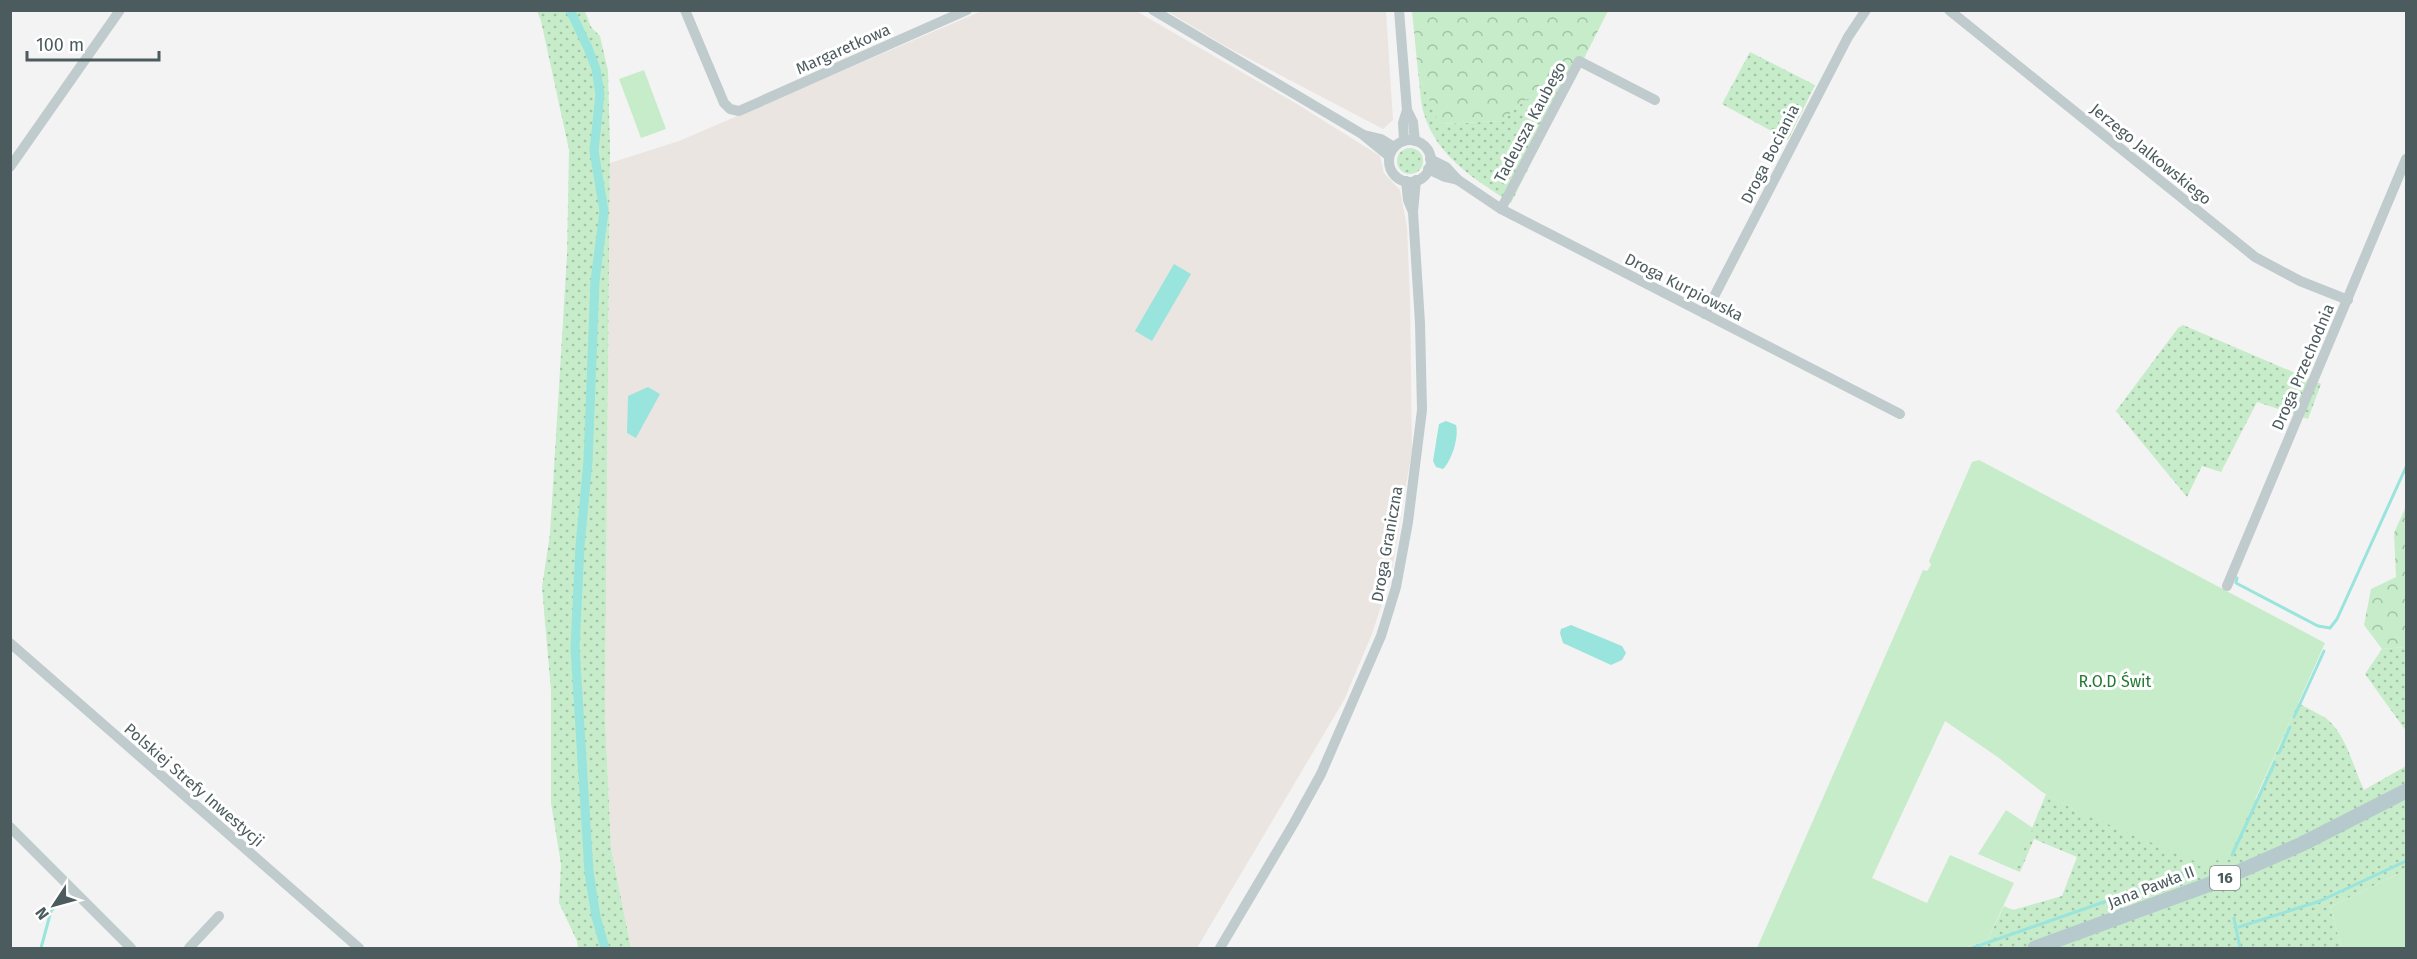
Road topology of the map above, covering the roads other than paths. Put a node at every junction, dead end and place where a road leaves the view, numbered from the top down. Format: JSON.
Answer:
{"nodes":[{"id":1,"x":120,"y":10,"type":"edge"},
{"id":2,"x":685,"y":10,"type":"edge"},
{"id":3,"x":967,"y":10,"type":"edge"},
{"id":4,"x":1153,"y":10,"type":"edge"},
{"id":5,"x":1399,"y":10,"type":"edge"},
{"id":6,"x":1866,"y":10,"type":"edge"},
{"id":7,"x":1949,"y":10,"type":"edge"},
{"id":8,"x":1655,"y":100,"type":"dead end"},
{"id":9,"x":1400,"y":146,"type":"junction"},
{"id":10,"x":2406,"y":159,"type":"edge"},
{"id":11,"x":1429,"y":164,"type":"junction"},
{"id":12,"x":10,"y":166,"type":"edge"},
{"id":13,"x":1411,"y":181,"type":"junction"},
{"id":14,"x":1501,"y":209,"type":"junction"},
{"id":15,"x":2348,"y":300,"type":"junction"},
{"id":16,"x":1705,"y":314,"type":"junction"},
{"id":17,"x":1900,"y":414,"type":"dead end"},
{"id":18,"x":2227,"y":586,"type":"dead end"},
{"id":19,"x":10,"y":643,"type":"edge"},
{"id":20,"x":2406,"y":791,"type":"edge"},
{"id":21,"x":10,"y":827,"type":"edge"},
{"id":22,"x":219,"y":916,"type":"dead end"},
{"id":23,"x":131,"y":948,"type":"edge"},
{"id":24,"x":189,"y":948,"type":"edge"},
{"id":25,"x":359,"y":948,"type":"edge"},
{"id":26,"x":1220,"y":948,"type":"edge"},
{"id":27,"x":2035,"y":948,"type":"edge"}],
"edges":[{"from":1,"to":12,"type":"street"},
{"from":2,"to":3,"type":"street","name":"Margaretkowa"},
{"from":4,"to":9,"type":"street"},
{"from":5,"to":9,"type":"street"},
{"from":6,"to":16,"type":"street","name":"Droga Bociania"},
{"from":7,"to":15,"type":"street","name":"Jerzego Jalkowskiego"},
{"from":8,"to":14,"type":"street","name":"Tadeusza Kaubego"},
{"from":9,"to":11,"type":"street"},
{"from":9,"to":13,"type":"street"},
{"from":10,"to":15,"type":"street","name":"Droga Przechodnia"},
{"from":11,"to":13,"type":"street"},
{"from":11,"to":14,"type":"street","name":"Droga Kurpiowska"},
{"from":13,"to":26,"type":"street","name":"Droga Graniczna"},
{"from":14,"to":16,"type":"street","name":"Droga Kurpiowska"},
{"from":15,"to":18,"type":"street","name":"Droga Przechodnia"},
{"from":16,"to":17,"type":"street","name":"Droga Kurpiowska"},
{"from":19,"to":25,"type":"street","name":"Polskiej Strefy Inwestycji"},
{"from":20,"to":27,"type":"main road","name":"Jana Pawła II","number":"16"},
{"from":21,"to":23,"type":"street"},
{"from":22,"to":24,"type":"street"}]}
